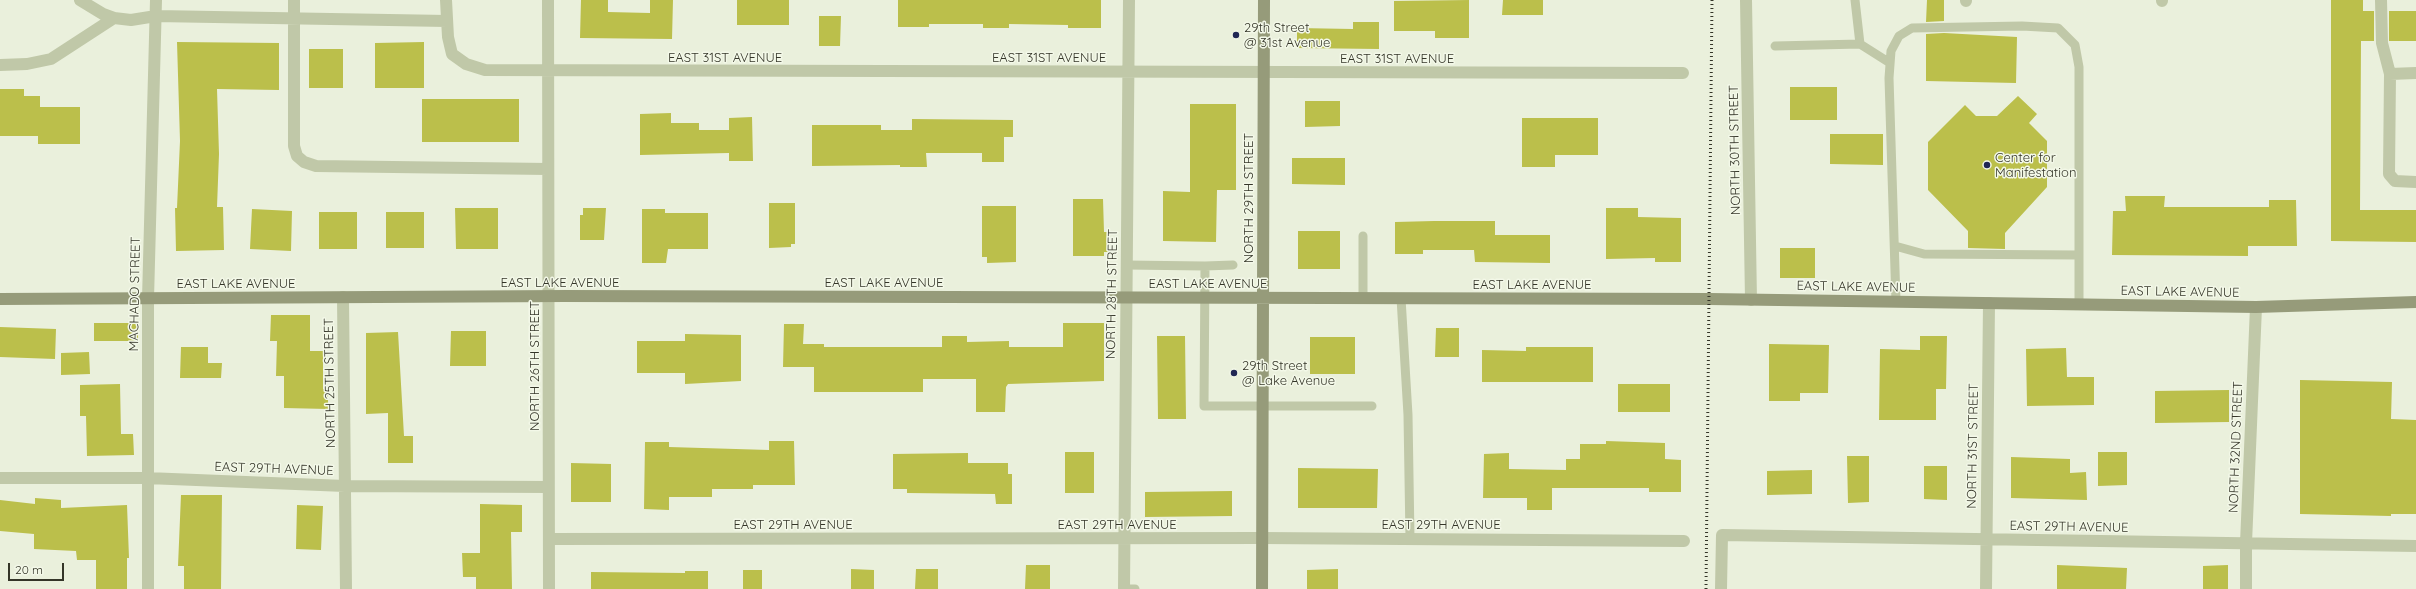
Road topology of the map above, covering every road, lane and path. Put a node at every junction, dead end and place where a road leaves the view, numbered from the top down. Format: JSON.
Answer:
{"nodes":[{"id":1,"x":80,"y":0,"type":"edge"},
{"id":2,"x":156,"y":0,"type":"edge"},
{"id":3,"x":294,"y":0,"type":"edge"},
{"id":4,"x":446,"y":0,"type":"edge"},
{"id":5,"x":548,"y":0,"type":"edge"},
{"id":6,"x":1128,"y":0,"type":"edge"},
{"id":7,"x":1264,"y":0,"type":"edge"},
{"id":8,"x":1746,"y":0,"type":"edge"},
{"id":9,"x":1855,"y":0,"type":"edge"},
{"id":10,"x":2381,"y":0,"type":"edge"},
{"id":11,"x":156,"y":16,"type":"junction"},
{"id":12,"x":294,"y":17,"type":"junction"},
{"id":13,"x":114,"y":18,"type":"junction"},
{"id":14,"x":447,"y":21,"type":"junction"},
{"id":15,"x":1860,"y":44,"type":"junction"},
{"id":16,"x":1775,"y":46,"type":"dead end"},
{"id":17,"x":1890,"y":63,"type":"junction"},
{"id":18,"x":0,"y":65,"type":"edge"},
{"id":19,"x":548,"y":71,"type":"junction"},
{"id":20,"x":1128,"y":72,"type":"junction"},
{"id":21,"x":1264,"y":72,"type":"junction"},
{"id":22,"x":1682,"y":73,"type":"dead end"},
{"id":23,"x":2416,"y":73,"type":"edge"},
{"id":24,"x":2390,"y":74,"type":"junction"},
{"id":25,"x":548,"y":169,"type":"junction"},
{"id":26,"x":2416,"y":182,"type":"edge"},
{"id":27,"x":1363,"y":236,"type":"dead end"},
{"id":28,"x":1895,"y":246,"type":"junction"},
{"id":29,"x":2078,"y":255,"type":"junction"},
{"id":30,"x":1126,"y":265,"type":"junction"},
{"id":31,"x":1233,"y":265,"type":"dead end"},
{"id":32,"x":1205,"y":266,"type":"junction"},
{"id":33,"x":549,"y":296,"type":"junction"},
{"id":34,"x":343,"y":297,"type":"junction"},
{"id":35,"x":1126,"y":298,"type":"junction"},
{"id":36,"x":1205,"y":298,"type":"junction"},
{"id":37,"x":1263,"y":298,"type":"junction"},
{"id":38,"x":1362,"y":298,"type":"junction"},
{"id":39,"x":1401,"y":298,"type":"junction"},
{"id":40,"x":0,"y":299,"type":"edge"},
{"id":41,"x":148,"y":299,"type":"junction"},
{"id":42,"x":1751,"y":300,"type":"junction"},
{"id":43,"x":1896,"y":302,"type":"junction"},
{"id":44,"x":2416,"y":302,"type":"edge"},
{"id":45,"x":1989,"y":303,"type":"junction"},
{"id":46,"x":2079,"y":304,"type":"junction"},
{"id":47,"x":2256,"y":307,"type":"junction"},
{"id":48,"x":1372,"y":406,"type":"dead end"},
{"id":49,"x":1263,"y":407,"type":"junction"},
{"id":50,"x":0,"y":478,"type":"edge"},
{"id":51,"x":147,"y":478,"type":"junction"},
{"id":52,"x":345,"y":486,"type":"junction"},
{"id":53,"x":548,"y":487,"type":"junction"},
{"id":54,"x":1262,"y":538,"type":"junction"},
{"id":55,"x":550,"y":539,"type":"junction"},
{"id":56,"x":1124,"y":539,"type":"junction"},
{"id":57,"x":1410,"y":539,"type":"junction"},
{"id":58,"x":1986,"y":540,"type":"junction"},
{"id":59,"x":1684,"y":541,"type":"dead end"},
{"id":60,"x":2246,"y":543,"type":"junction"},
{"id":61,"x":2416,"y":546,"type":"edge"},
{"id":62,"x":148,"y":589,"type":"edge"},
{"id":63,"x":346,"y":589,"type":"edge"},
{"id":64,"x":549,"y":589,"type":"edge"},
{"id":65,"x":1124,"y":589,"type":"edge"},
{"id":66,"x":1134,"y":589,"type":"edge"},
{"id":67,"x":1262,"y":589,"type":"edge"},
{"id":68,"x":1721,"y":589,"type":"edge"},
{"id":69,"x":1986,"y":589,"type":"edge"},
{"id":70,"x":2246,"y":589,"type":"edge"}],
"edges":[{"from":1,"to":13,"type":"street"},
{"from":2,"to":11,"type":"street","name":"MACHADO STREET"},
{"from":3,"to":12,"type":"street"},
{"from":4,"to":14,"type":"street","name":"EAST 31ST AVENUE"},
{"from":5,"to":19,"type":"street","name":"NORTH 26TH STREET"},
{"from":6,"to":20,"type":"street","name":"NORTH 28TH STREET"},
{"from":7,"to":21,"type":"street","name":"NORTH 29TH STREET"},
{"from":8,"to":42,"type":"street","name":"NORTH 30TH STREET"},
{"from":9,"to":15,"type":"lane"},
{"from":10,"to":24,"type":"street"},
{"from":11,"to":12,"type":"street"},
{"from":11,"to":13,"type":"street"},
{"from":11,"to":41,"type":"street","name":"MACHADO STREET"},
{"from":12,"to":14,"type":"street"},
{"from":12,"to":25,"type":"street"},
{"from":13,"to":18,"type":"street"},
{"from":14,"to":19,"type":"street","name":"EAST 31ST AVENUE"},
{"from":15,"to":16,"type":"lane"},
{"from":15,"to":17,"type":"lane"},
{"from":17,"to":28,"type":"lane"},
{"from":17,"to":29,"type":"lane"},
{"from":19,"to":20,"type":"street","name":"EAST 31ST AVENUE"},
{"from":19,"to":25,"type":"street","name":"NORTH 26TH STREET"},
{"from":20,"to":21,"type":"street","name":"EAST 31ST AVENUE"},
{"from":20,"to":30,"type":"street","name":"NORTH 28TH STREET"},
{"from":21,"to":22,"type":"street","name":"EAST 31ST AVENUE"},
{"from":21,"to":37,"type":"street","name":"NORTH 29TH STREET"},
{"from":23,"to":24,"type":"street"},
{"from":24,"to":26,"type":"street"},
{"from":25,"to":33,"type":"street","name":"NORTH 26TH STREET"},
{"from":27,"to":38,"type":"lane"},
{"from":28,"to":29,"type":"lane"},
{"from":28,"to":43,"type":"lane"},
{"from":29,"to":46,"type":"lane"},
{"from":30,"to":32,"type":"lane"},
{"from":30,"to":35,"type":"street","name":"NORTH 28TH STREET"},
{"from":31,"to":32,"type":"lane"},
{"from":32,"to":36,"type":"lane"},
{"from":33,"to":34,"type":"street","name":"EAST LAKE AVENUE"},
{"from":33,"to":35,"type":"street","name":"EAST LAKE AVENUE"},
{"from":33,"to":53,"type":"street","name":"NORTH 26TH STREET"},
{"from":34,"to":41,"type":"street","name":"EAST LAKE AVENUE"},
{"from":34,"to":52,"type":"street","name":"NORTH 25TH STREET"},
{"from":35,"to":36,"type":"street","name":"EAST LAKE AVENUE"},
{"from":35,"to":56,"type":"street","name":"NORTH 28TH STREET"},
{"from":36,"to":37,"type":"street","name":"EAST LAKE AVENUE"},
{"from":36,"to":49,"type":"lane"},
{"from":37,"to":38,"type":"street","name":"EAST LAKE AVENUE"},
{"from":37,"to":49,"type":"street","name":"NORTH 29TH STREET"},
{"from":38,"to":39,"type":"street","name":"EAST LAKE AVENUE"},
{"from":39,"to":42,"type":"street","name":"EAST LAKE AVENUE"},
{"from":39,"to":57,"type":"lane"},
{"from":40,"to":41,"type":"street","name":"EAST LAKE AVENUE"},
{"from":41,"to":51,"type":"street","name":"MACHADO STREET"},
{"from":42,"to":43,"type":"street","name":"EAST LAKE AVENUE"},
{"from":43,"to":45,"type":"street","name":"EAST LAKE AVENUE"},
{"from":44,"to":47,"type":"street","name":"EAST LAKE AVENUE"},
{"from":45,"to":46,"type":"street","name":"EAST LAKE AVENUE"},
{"from":45,"to":58,"type":"street","name":"NORTH 31ST STREET"},
{"from":46,"to":47,"type":"street","name":"EAST LAKE AVENUE"},
{"from":47,"to":60,"type":"street","name":"NORTH 32ND STREET"},
{"from":48,"to":49,"type":"lane"},
{"from":49,"to":54,"type":"street","name":"NORTH 29TH STREET"},
{"from":50,"to":51,"type":"street","name":"EAST 29TH AVENUE"},
{"from":51,"to":52,"type":"street","name":"EAST 29TH AVENUE"},
{"from":51,"to":62,"type":"street","name":"MACHADO STREET"},
{"from":52,"to":53,"type":"street","name":"EAST 29TH AVENUE"},
{"from":52,"to":63,"type":"street","name":"NORTH 25TH STREET"},
{"from":53,"to":55,"type":"street","name":"NORTH 26TH STREET"},
{"from":54,"to":56,"type":"street","name":"EAST 29TH AVENUE"},
{"from":54,"to":57,"type":"street","name":"EAST 29TH AVENUE"},
{"from":54,"to":67,"type":"street","name":"NORTH 29TH STREET"},
{"from":55,"to":56,"type":"street","name":"EAST 29TH AVENUE"},
{"from":55,"to":64,"type":"street","name":"NORTH 26TH STREET"},
{"from":56,"to":65,"type":"street","name":"NORTH 28TH STREET"},
{"from":57,"to":59,"type":"street","name":"EAST 29TH AVENUE"},
{"from":58,"to":60,"type":"street","name":"EAST 29TH AVENUE"},
{"from":58,"to":68,"type":"street","name":"EAST 29TH AVENUE"},
{"from":58,"to":69,"type":"street","name":"NORTH 31ST STREET"},
{"from":60,"to":61,"type":"street","name":"EAST 29TH AVENUE"},
{"from":60,"to":70,"type":"street","name":"NORTH 32ND STREET"},
{"from":65,"to":66,"type":"lane"}]}
